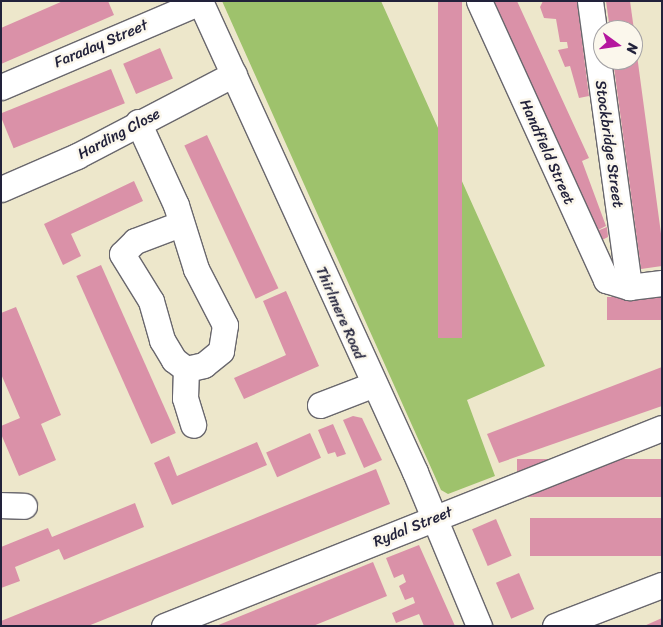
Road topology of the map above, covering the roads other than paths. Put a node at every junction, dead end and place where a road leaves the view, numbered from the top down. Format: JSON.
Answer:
{"nodes":[{"id":1,"x":200,"y":1,"type":"edge"},
{"id":2,"x":479,"y":1,"type":"edge"},
{"id":3,"x":590,"y":1,"type":"edge"},
{"id":4,"x":234,"y":74,"type":"junction"},
{"id":5,"x":1,"y":87,"type":"edge"},
{"id":6,"x":138,"y":122,"type":"junction"},
{"id":7,"x":1,"y":189,"type":"edge"},
{"id":8,"x":180,"y":224,"type":"junction"},
{"id":9,"x":662,"y":283,"type":"edge"},
{"id":10,"x":629,"y":287,"type":"junction"},
{"id":11,"x":186,"y":369,"type":"junction"},
{"id":12,"x":372,"y":385,"type":"junction"},
{"id":13,"x":320,"y":405,"type":"dead end"},
{"id":14,"x":193,"y":425,"type":"dead end"},
{"id":15,"x":662,"y":428,"type":"edge"},
{"id":16,"x":434,"y":519,"type":"junction"},
{"id":17,"x":662,"y":585,"type":"edge"},
{"id":18,"x":164,"y":626,"type":"edge"},
{"id":19,"x":479,"y":626,"type":"edge"},
{"id":20,"x":555,"y":626,"type":"edge"}],
"edges":[{"from":1,"to":4,"type":"street","name":"Thirlmere Road"},
{"from":1,"to":5,"type":"street","name":"Faraday Street"},
{"from":2,"to":10,"type":"street","name":"Handfield Street"},
{"from":3,"to":10,"type":"street","name":"Stockbridge Street"},
{"from":4,"to":6,"type":"street","name":"Harding Close"},
{"from":4,"to":12,"type":"street","name":"Thirlmere Road"},
{"from":6,"to":7,"type":"street","name":"Harding Close"},
{"from":6,"to":8,"type":"street"},
{"from":8,"to":11,"type":"street"},
{"from":8,"to":11,"type":"street"},
{"from":9,"to":10,"type":"street"},
{"from":11,"to":14,"type":"street"},
{"from":12,"to":13,"type":"street"},
{"from":12,"to":16,"type":"street","name":"Thirlmere Road"},
{"from":15,"to":16,"type":"street","name":"Rydal Street"},
{"from":16,"to":18,"type":"street","name":"Rydal Street"},
{"from":16,"to":19,"type":"street","name":"Thirlmere Road"},
{"from":17,"to":20,"type":"street"}]}
